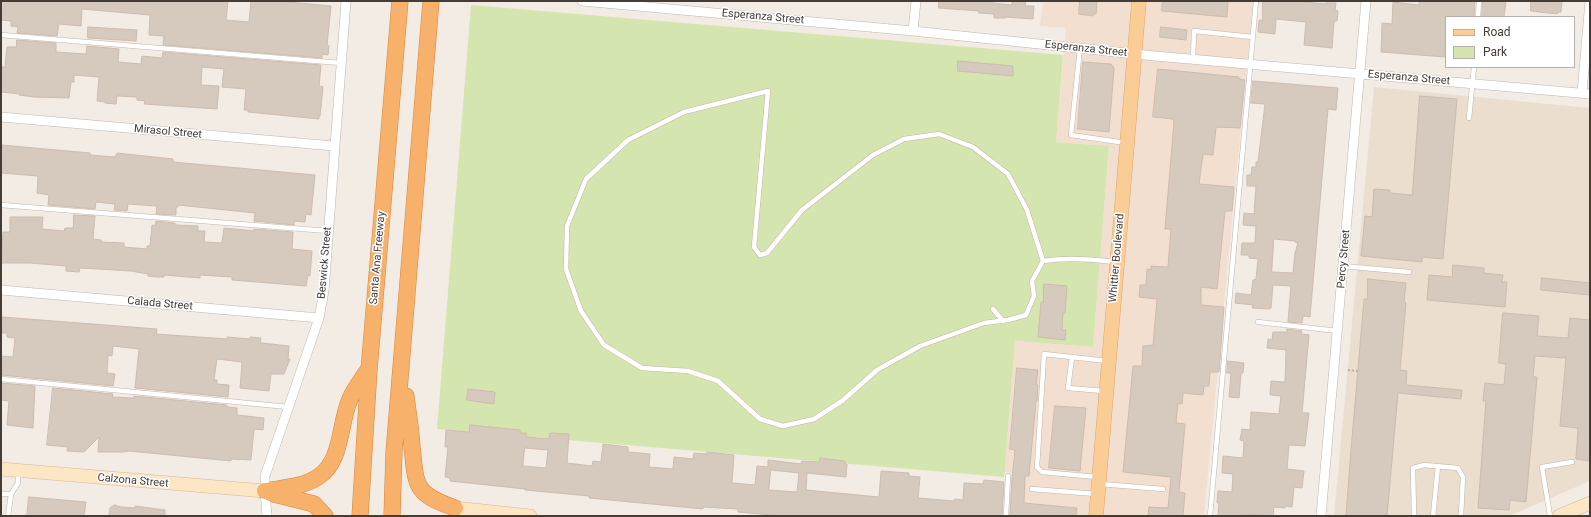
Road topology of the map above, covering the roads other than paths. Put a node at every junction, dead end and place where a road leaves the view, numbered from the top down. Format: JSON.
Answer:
{"nodes":[{"id":1,"x":346,"y":1,"type":"edge"},
{"id":2,"x":400,"y":1,"type":"edge"},
{"id":3,"x":431,"y":1,"type":"edge"},
{"id":4,"x":582,"y":1,"type":"edge"},
{"id":5,"x":698,"y":1,"type":"edge"},
{"id":6,"x":916,"y":1,"type":"edge"},
{"id":7,"x":1139,"y":1,"type":"edge"},
{"id":8,"x":1256,"y":1,"type":"edge"},
{"id":9,"x":1366,"y":1,"type":"edge"},
{"id":10,"x":1479,"y":1,"type":"edge"},
{"id":11,"x":1590,"y":1,"type":"edge"},
{"id":12,"x":698,"y":11,"type":"junction"},
{"id":13,"x":1478,"y":16,"type":"edge"},
{"id":14,"x":913,"y":32,"type":"junction"},
{"id":15,"x":1,"y":34,"type":"edge"},
{"id":16,"x":1253,"y":37,"type":"junction"},
{"id":17,"x":1080,"y":48,"type":"junction"},
{"id":18,"x":1134,"y":54,"type":"junction"},
{"id":19,"x":1193,"y":59,"type":"junction"},
{"id":20,"x":341,"y":63,"type":"junction"},
{"id":21,"x":1250,"y":64,"type":"junction"},
{"id":22,"x":1474,"y":68,"type":"edge"},
{"id":23,"x":1360,"y":74,"type":"junction"},
{"id":24,"x":1473,"y":84,"type":"junction"},
{"id":25,"x":1586,"y":93,"type":"edge"},
{"id":26,"x":1,"y":117,"type":"edge"},
{"id":27,"x":1469,"y":118,"type":"dead end"},
{"id":28,"x":1127,"y":143,"type":"junction"},
{"id":29,"x":334,"y":146,"type":"junction"},
{"id":30,"x":1,"y":205,"type":"edge"},
{"id":31,"x":328,"y":231,"type":"junction"},
{"id":32,"x":1043,"y":261,"type":"junction"},
{"id":33,"x":1117,"y":262,"type":"junction"},
{"id":34,"x":1343,"y":266,"type":"junction"},
{"id":35,"x":1409,"y":272,"type":"dead end"},
{"id":36,"x":1,"y":290,"type":"edge"},
{"id":37,"x":993,"y":309,"type":"dead end"},
{"id":38,"x":319,"y":318,"type":"junction"},
{"id":39,"x":1003,"y":321,"type":"junction"},
{"id":40,"x":1258,"y":322,"type":"dead end"},
{"id":41,"x":1338,"y":331,"type":"junction"},
{"id":42,"x":1072,"y":357,"type":"junction"},
{"id":43,"x":402,"y":361,"type":"junction"},
{"id":44,"x":1109,"y":361,"type":"junction"},
{"id":45,"x":368,"y":370,"type":"junction"},
{"id":46,"x":1,"y":379,"type":"edge"},
{"id":47,"x":1106,"y":391,"type":"junction"},
{"id":48,"x":288,"y":407,"type":"junction"},
{"id":49,"x":1572,"y":462,"type":"dead end"},
{"id":50,"x":1438,"y":466,"type":"junction"},
{"id":51,"x":1,"y":469,"type":"edge"},
{"id":52,"x":18,"y":471,"type":"junction"},
{"id":53,"x":1008,"y":476,"type":"dead end"},
{"id":54,"x":1098,"y":485,"type":"junction"},
{"id":55,"x":1032,"y":489,"type":"dead end"},
{"id":56,"x":1163,"y":489,"type":"dead end"},
{"id":57,"x":265,"y":492,"type":"junction"},
{"id":58,"x":1,"y":494,"type":"edge"},
{"id":59,"x":11,"y":494,"type":"junction"},
{"id":60,"x":1590,"y":503,"type":"edge"},
{"id":61,"x":455,"y":508,"type":"junction"},
{"id":62,"x":8,"y":516,"type":"edge"},
{"id":63,"x":267,"y":516,"type":"edge"},
{"id":64,"x":325,"y":516,"type":"edge"},
{"id":65,"x":360,"y":516,"type":"edge"},
{"id":66,"x":392,"y":516,"type":"edge"},
{"id":67,"x":439,"y":516,"type":"edge"},
{"id":68,"x":530,"y":516,"type":"edge"},
{"id":69,"x":1006,"y":516,"type":"edge"},
{"id":70,"x":1096,"y":516,"type":"edge"},
{"id":71,"x":1210,"y":516,"type":"edge"},
{"id":72,"x":1321,"y":516,"type":"edge"},
{"id":73,"x":1414,"y":516,"type":"edge"},
{"id":74,"x":1433,"y":516,"type":"edge"},
{"id":75,"x":1461,"y":516,"type":"edge"},
{"id":76,"x":1550,"y":516,"type":"edge"},
{"id":77,"x":1559,"y":516,"type":"edge"}],
"edges":[{"from":1,"to":20,"type":"street","name":"Beswick Street"},
{"from":2,"to":45,"type":"highway","name":"Santa Ana Freeway"},
{"from":3,"to":43,"type":"highway"},
{"from":4,"to":12,"type":"street","name":"Esperanza Street"},
{"from":5,"to":12,"type":"street"},
{"from":6,"to":14,"type":"street"},
{"from":7,"to":18,"type":"main road","name":"Whittier Boulevard"},
{"from":8,"to":16,"type":"lane"},
{"from":9,"to":23,"type":"street","name":"Percy Street"},
{"from":10,"to":13,"type":"lane"},
{"from":11,"to":25,"type":"street"},
{"from":12,"to":14,"type":"street","name":"Esperanza Street"},
{"from":14,"to":17,"type":"street","name":"Esperanza Street"},
{"from":15,"to":20,"type":"lane"},
{"from":16,"to":19,"type":"lane"},
{"from":16,"to":21,"type":"lane"},
{"from":17,"to":18,"type":"street","name":"Esperanza Street"},
{"from":17,"to":28,"type":"lane"},
{"from":18,"to":19,"type":"street","name":"Esperanza Street"},
{"from":18,"to":28,"type":"main road","name":"Whittier Boulevard"},
{"from":19,"to":21,"type":"street","name":"Esperanza Street"},
{"from":20,"to":29,"type":"street","name":"Beswick Street"},
{"from":21,"to":23,"type":"street","name":"Esperanza Street"},
{"from":21,"to":71,"type":"lane"},
{"from":22,"to":24,"type":"lane"},
{"from":23,"to":24,"type":"street","name":"Esperanza Street"},
{"from":23,"to":34,"type":"street","name":"Percy Street"},
{"from":24,"to":25,"type":"street","name":"Esperanza Street"},
{"from":24,"to":27,"type":"lane"},
{"from":26,"to":29,"type":"street","name":"Mirasol Street"},
{"from":28,"to":33,"type":"main road","name":"Whittier Boulevard"},
{"from":29,"to":31,"type":"street","name":"Beswick Street"},
{"from":30,"to":31,"type":"lane"},
{"from":31,"to":38,"type":"street","name":"Beswick Street"},
{"from":32,"to":33,"type":"lane"},
{"from":32,"to":39,"type":"lane"},
{"from":32,"to":39,"type":"lane"},
{"from":33,"to":44,"type":"main road","name":"Whittier Boulevard"},
{"from":34,"to":35,"type":"lane"},
{"from":34,"to":41,"type":"street","name":"Percy Street"},
{"from":36,"to":38,"type":"street","name":"Calada Street"},
{"from":37,"to":39,"type":"lane"},
{"from":38,"to":48,"type":"street","name":"Beswick Street"},
{"from":40,"to":41,"type":"lane"},
{"from":41,"to":72,"type":"street","name":"Percy Street"},
{"from":42,"to":44,"type":"lane"},
{"from":42,"to":47,"type":"lane"},
{"from":42,"to":54,"type":"lane"},
{"from":43,"to":61,"type":"highway"},
{"from":43,"to":66,"type":"highway"},
{"from":44,"to":47,"type":"main road","name":"Whittier Boulevard"},
{"from":45,"to":57,"type":"highway"},
{"from":45,"to":65,"type":"highway","name":"Santa Ana Freeway"},
{"from":46,"to":48,"type":"lane"},
{"from":47,"to":54,"type":"main road","name":"Whittier Boulevard"},
{"from":48,"to":57,"type":"street","name":"Beswick Street"},
{"from":49,"to":76,"type":"lane"},
{"from":50,"to":73,"type":"lane"},
{"from":50,"to":74,"type":"lane"},
{"from":50,"to":75,"type":"lane"},
{"from":51,"to":52,"type":"street","name":"Calzona Street"},
{"from":52,"to":57,"type":"street","name":"Calzona Street"},
{"from":52,"to":59,"type":"lane"},
{"from":53,"to":69,"type":"lane"},
{"from":54,"to":55,"type":"lane"},
{"from":54,"to":56,"type":"lane"},
{"from":54,"to":70,"type":"main road","name":"Whittier Boulevard"},
{"from":57,"to":63,"type":"street","name":"Beswick Street"},
{"from":57,"to":64,"type":"highway"},
{"from":58,"to":59,"type":"lane"},
{"from":59,"to":62,"type":"lane"},
{"from":60,"to":77,"type":"street"},
{"from":61,"to":67,"type":"highway"},
{"from":61,"to":68,"type":"street"}]}
